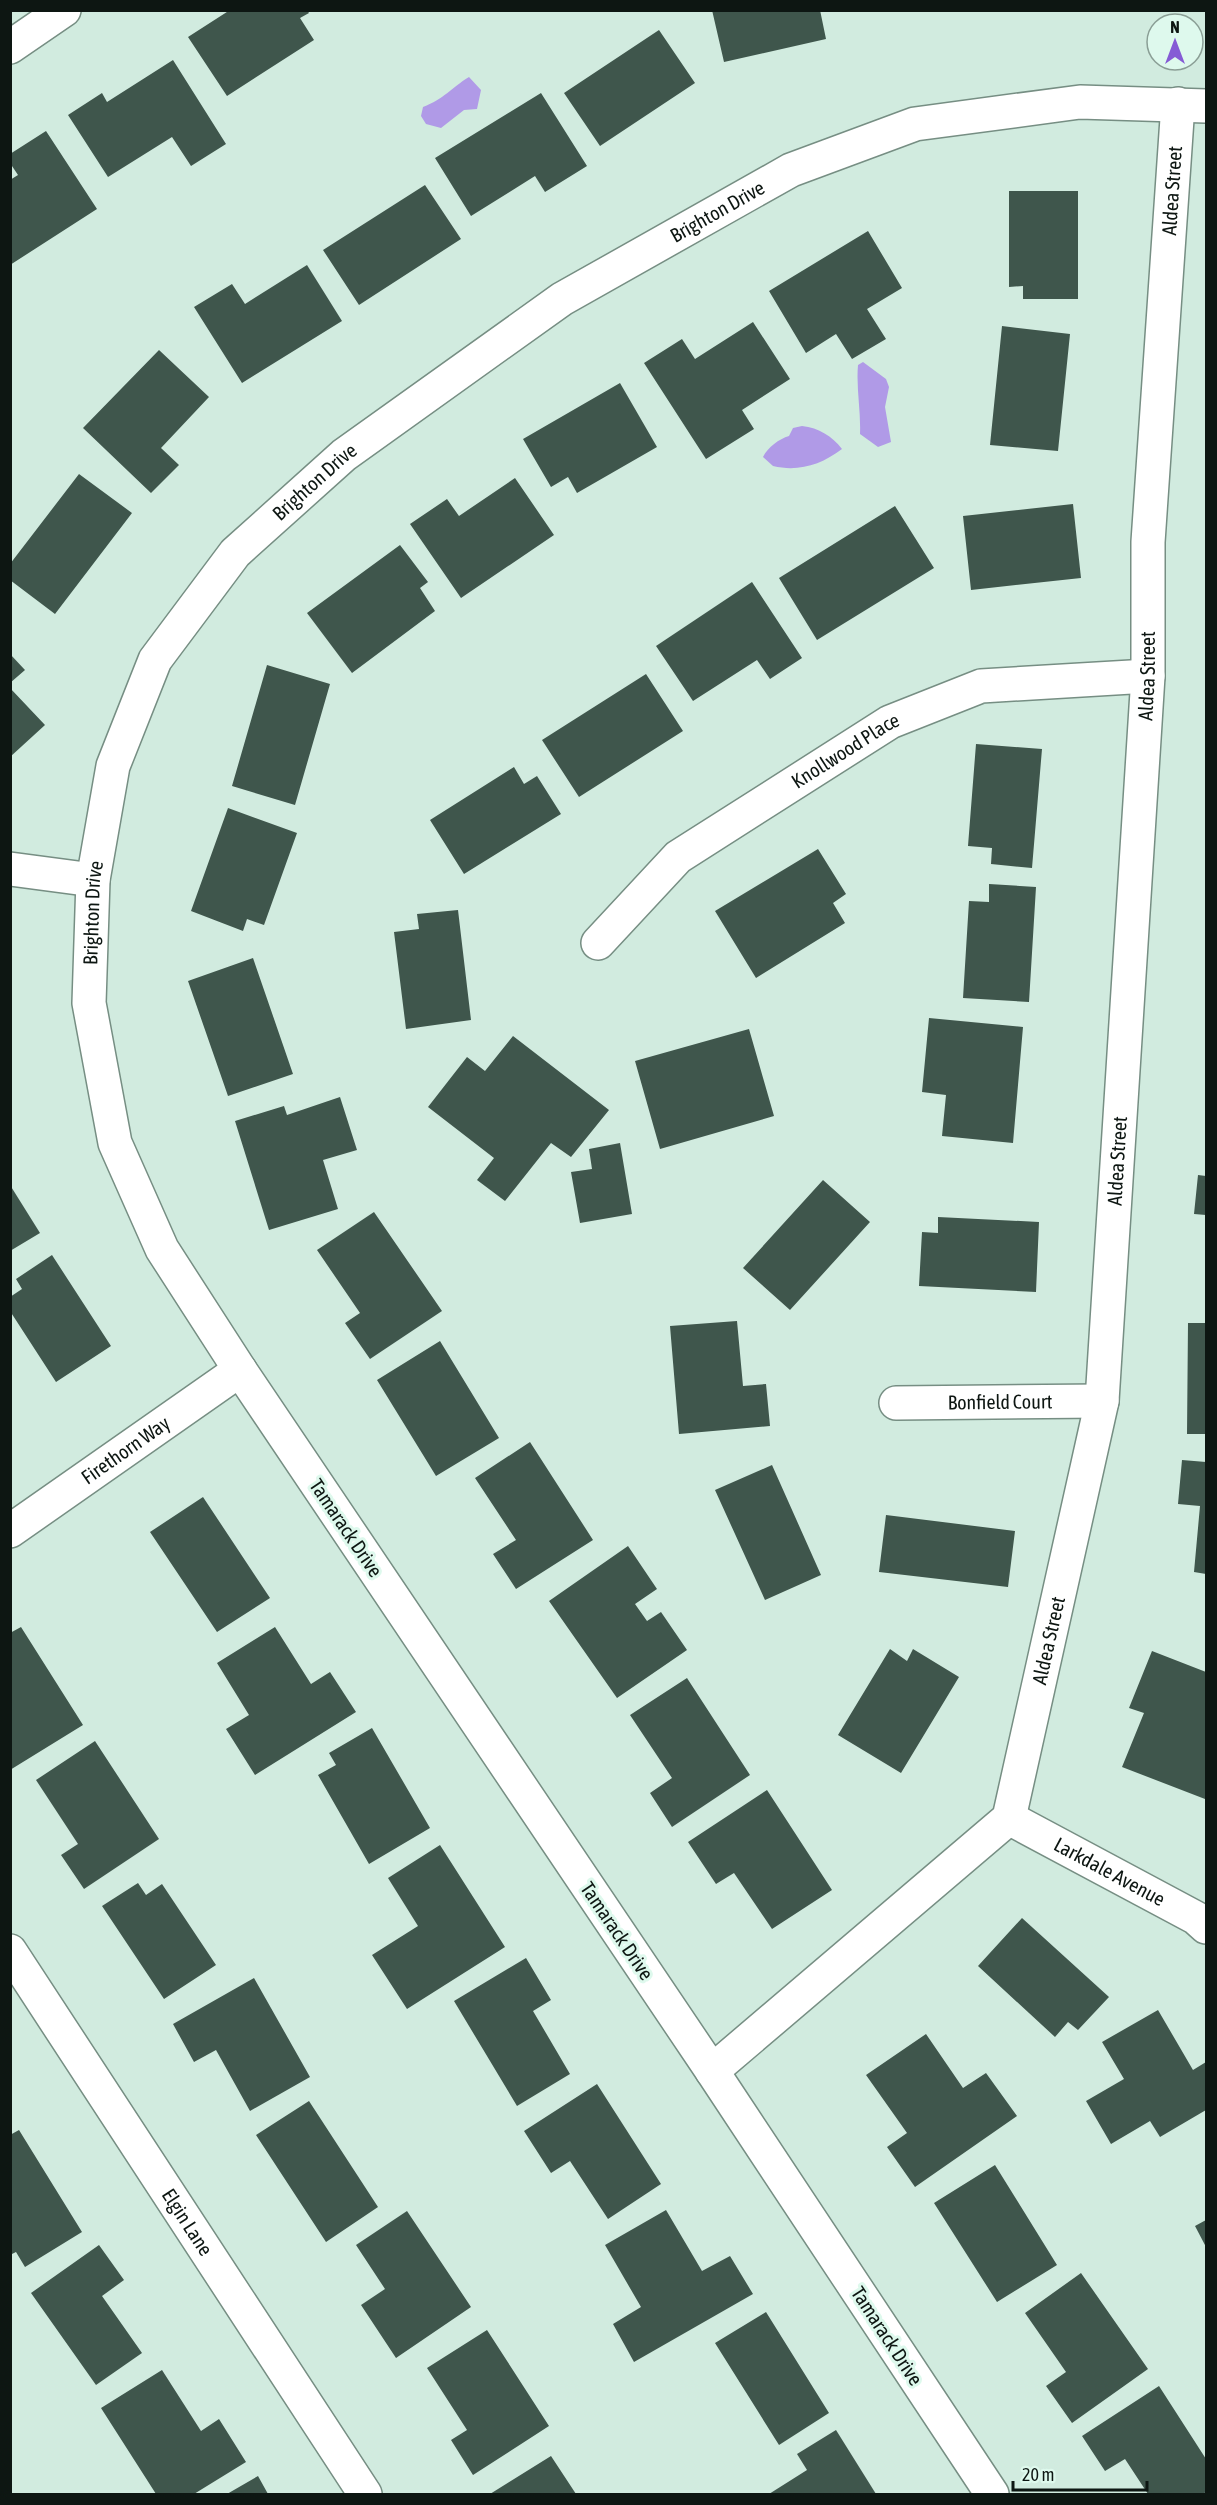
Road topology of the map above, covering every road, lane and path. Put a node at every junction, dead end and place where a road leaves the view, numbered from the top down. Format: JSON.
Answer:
{"nodes":[{"id":1,"x":62,"y":11,"type":"edge"},
{"id":2,"x":10,"y":46,"type":"edge"},
{"id":3,"x":1192,"y":105,"type":"edge"},
{"id":4,"x":1148,"y":676,"type":"junction"},
{"id":5,"x":10,"y":869,"type":"edge"},
{"id":6,"x":93,"y":880,"type":"junction"},
{"id":7,"x":598,"y":943,"type":"dead end"},
{"id":8,"x":240,"y":1370,"type":"junction"},
{"id":9,"x":1102,"y":1401,"type":"junction"},
{"id":10,"x":896,"y":1403,"type":"dead end"},
{"id":11,"x":10,"y":1531,"type":"edge"},
{"id":12,"x":1009,"y":1818,"type":"junction"},
{"id":13,"x":1206,"y":1927,"type":"edge"},
{"id":14,"x":10,"y":1951,"type":"edge"},
{"id":15,"x":712,"y":2071,"type":"junction"},
{"id":16,"x":365,"y":2494,"type":"edge"},
{"id":17,"x":992,"y":2494,"type":"edge"}],
"edges":[{"from":1,"to":2,"type":"street"},
{"from":3,"to":4,"type":"street","name":"Aldea Street"},
{"from":3,"to":6,"type":"street","name":"Brighton Drive"},
{"from":4,"to":7,"type":"street","name":"Knollwood Place"},
{"from":4,"to":9,"type":"street","name":"Aldea Street"},
{"from":5,"to":6,"type":"street"},
{"from":6,"to":8,"type":"street","name":"Brighton Drive"},
{"from":8,"to":11,"type":"street","name":"Firethorn Way"},
{"from":8,"to":15,"type":"street","name":"Tamarack Drive"},
{"from":9,"to":10,"type":"street","name":"Bonfield Court"},
{"from":9,"to":12,"type":"street","name":"Aldea Street"},
{"from":12,"to":13,"type":"street","name":"Larkdale Avenue"},
{"from":12,"to":15,"type":"street"},
{"from":14,"to":16,"type":"street","name":"Elgin Lane"},
{"from":15,"to":17,"type":"street","name":"Tamarack Drive"}]}
